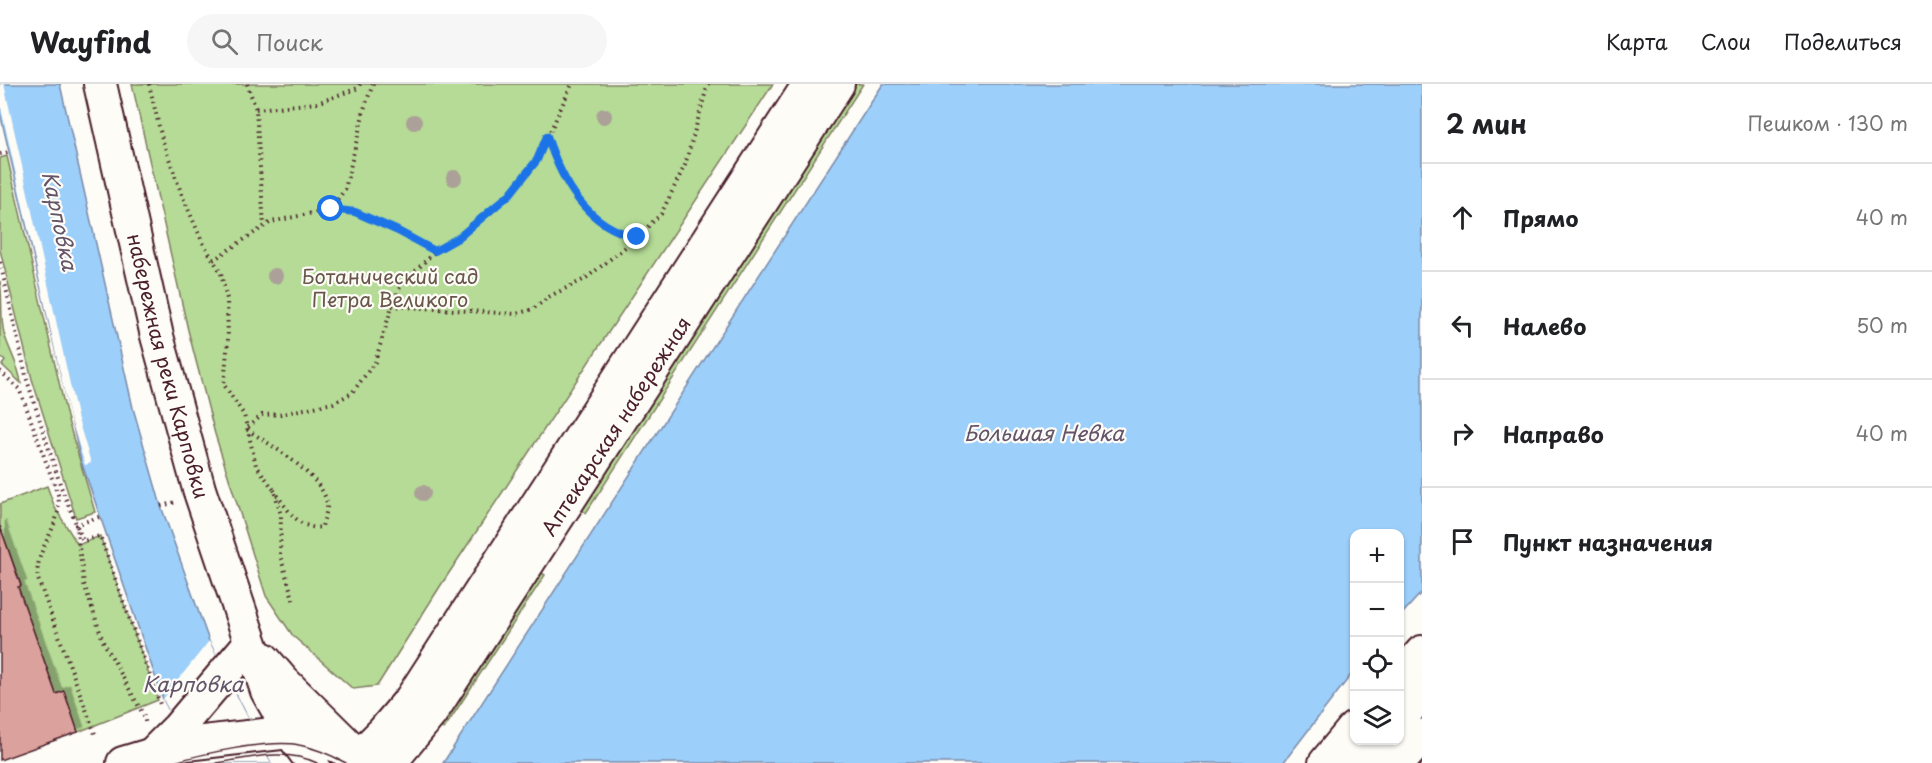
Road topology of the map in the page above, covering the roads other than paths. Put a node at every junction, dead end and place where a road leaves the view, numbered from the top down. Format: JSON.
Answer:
{"nodes":[{"id":1,"x":100,"y":84,"type":"edge"},
{"id":2,"x":809,"y":84,"type":"edge"},
{"id":3,"x":838,"y":84,"type":"edge"},
{"id":4,"x":250,"y":643,"type":"junction"},
{"id":5,"x":1422,"y":652,"type":"edge"},
{"id":6,"x":1404,"y":672,"type":"edge"},
{"id":7,"x":1422,"y":692,"type":"edge"},
{"id":8,"x":1404,"y":713,"type":"edge"},
{"id":9,"x":175,"y":726,"type":"junction"},
{"id":10,"x":290,"y":732,"type":"junction"},
{"id":11,"x":1350,"y":733,"type":"edge"},
{"id":12,"x":1422,"y":736,"type":"edge"},
{"id":13,"x":1377,"y":745,"type":"edge"},
{"id":14,"x":360,"y":761,"type":"edge"},
{"id":15,"x":123,"y":763,"type":"edge"},
{"id":16,"x":314,"y":763,"type":"edge"},
{"id":17,"x":390,"y":763,"type":"edge"},
{"id":18,"x":1325,"y":763,"type":"edge"},
{"id":19,"x":1361,"y":763,"type":"edge"},
{"id":20,"x":1398,"y":763,"type":"edge"}],
"edges":[{"from":1,"to":4,"type":"street","name":"набережная реки Карповки"},
{"from":2,"to":14,"type":"street","name":"Аптекарская набережная"},
{"from":3,"to":17,"type":"street","name":"Аптекарская набережная"},
{"from":4,"to":9,"type":"street"},
{"from":4,"to":10,"type":"street","name":"набережная реки Карповки"},
{"from":4,"to":14,"type":"street","name":"набережная реки Карповки"},
{"from":5,"to":6,"type":"street"},
{"from":7,"to":8,"type":"main road"},
{"from":9,"to":10,"type":"street"},
{"from":9,"to":15,"type":"street"},
{"from":10,"to":14,"type":"street"},
{"from":10,"to":16,"type":"street","name":"набережная реки Карповки"},
{"from":11,"to":18,"type":"street"},
{"from":12,"to":20,"type":"main road"},
{"from":13,"to":19,"type":"main road"}]}
